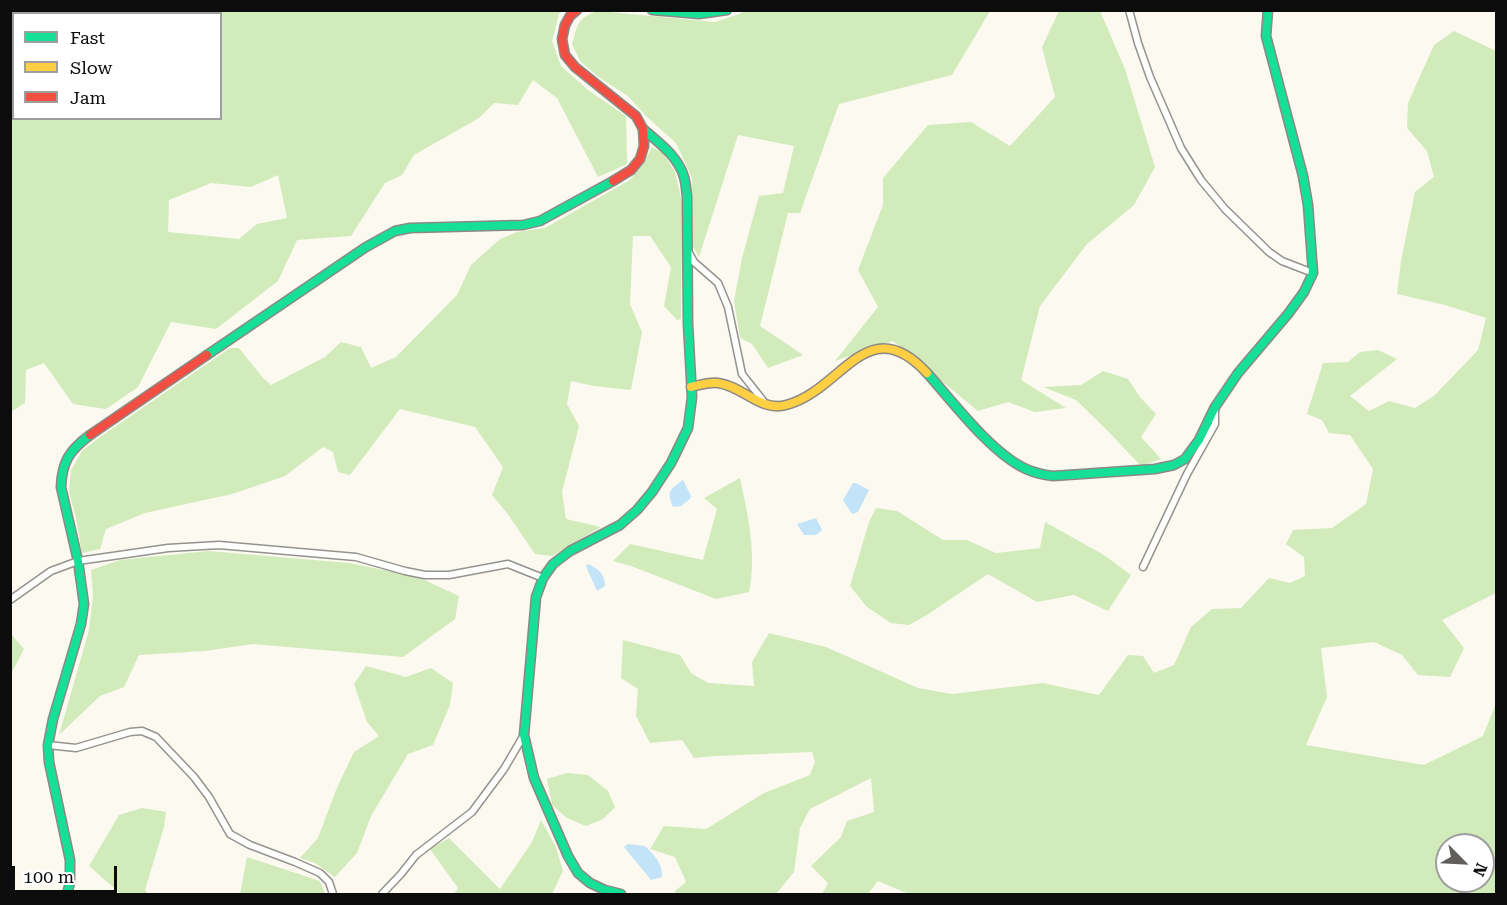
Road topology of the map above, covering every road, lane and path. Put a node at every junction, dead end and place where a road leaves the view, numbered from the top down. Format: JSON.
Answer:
{"nodes":[{"id":1,"x":577,"y":10,"type":"edge"},
{"id":2,"x":652,"y":10,"type":"edge"},
{"id":3,"x":727,"y":10,"type":"edge"},
{"id":4,"x":1129,"y":10,"type":"edge"},
{"id":5,"x":1268,"y":10,"type":"edge"},
{"id":6,"x":643,"y":129,"type":"junction"},
{"id":7,"x":688,"y":251,"type":"junction"},
{"id":8,"x":1313,"y":273,"type":"junction"},
{"id":9,"x":691,"y":387,"type":"junction"},
{"id":10,"x":767,"y":406,"type":"junction"},
{"id":11,"x":1215,"y":407,"type":"junction"},
{"id":12,"x":78,"y":561,"type":"junction"},
{"id":13,"x":1143,"y":567,"type":"dead end"},
{"id":14,"x":543,"y":578,"type":"junction"},
{"id":15,"x":10,"y":600,"type":"edge"},
{"id":16,"x":524,"y":735,"type":"junction"},
{"id":17,"x":48,"y":744,"type":"junction"},
{"id":18,"x":67,"y":894,"type":"edge"},
{"id":19,"x":333,"y":894,"type":"edge"},
{"id":20,"x":382,"y":894,"type":"edge"},
{"id":21,"x":621,"y":894,"type":"edge"}],
"edges":[{"from":1,"to":6,"type":"street"},
{"from":2,"to":3,"type":"street"},
{"from":4,"to":8,"type":"street"},
{"from":5,"to":8,"type":"street"},
{"from":6,"to":7,"type":"street"},
{"from":6,"to":12,"type":"street"},
{"from":7,"to":9,"type":"street"},
{"from":7,"to":10,"type":"street"},
{"from":8,"to":11,"type":"street"},
{"from":9,"to":10,"type":"street"},
{"from":9,"to":14,"type":"street"},
{"from":10,"to":11,"type":"street"},
{"from":11,"to":13,"type":"street"},
{"from":12,"to":14,"type":"street"},
{"from":12,"to":15,"type":"street"},
{"from":12,"to":17,"type":"street"},
{"from":14,"to":16,"type":"street"},
{"from":16,"to":20,"type":"street"},
{"from":16,"to":21,"type":"street"},
{"from":17,"to":18,"type":"street"},
{"from":17,"to":19,"type":"street"}]}
